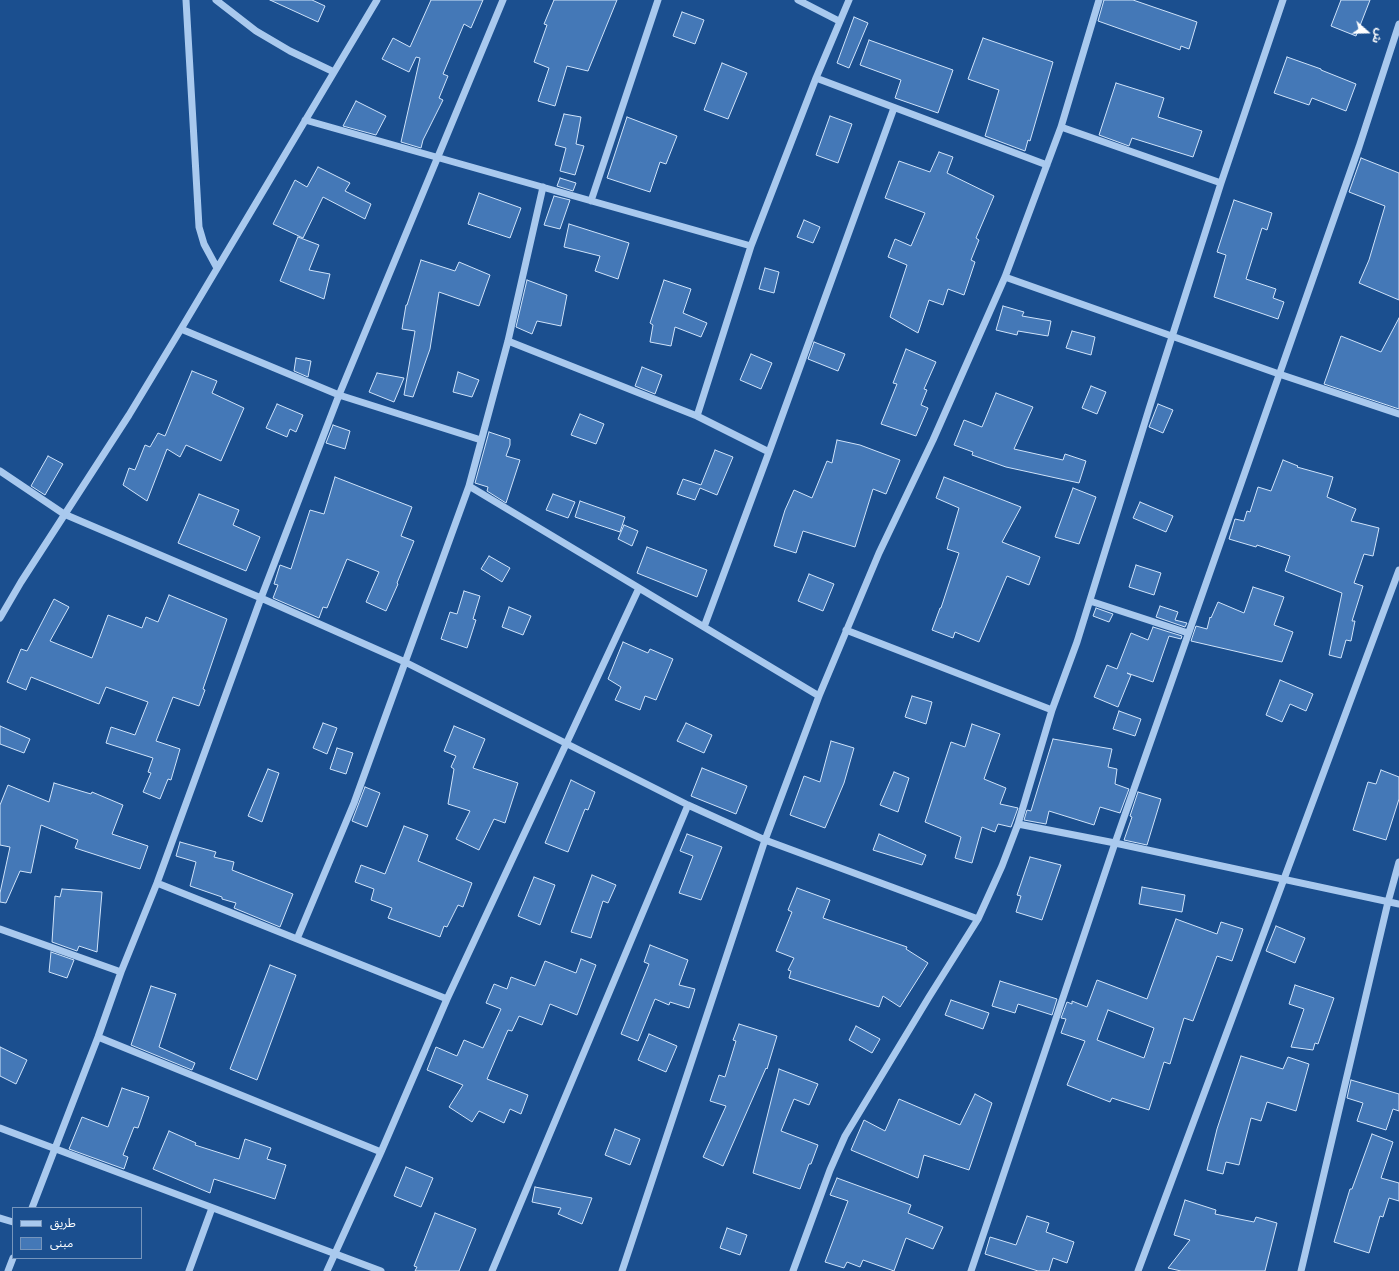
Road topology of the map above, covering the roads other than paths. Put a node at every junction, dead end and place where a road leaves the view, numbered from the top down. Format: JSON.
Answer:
{"nodes":[{"id":1,"x":186,"y":0,"type":"edge"},
{"id":2,"x":216,"y":0,"type":"edge"},
{"id":3,"x":377,"y":0,"type":"edge"},
{"id":4,"x":503,"y":0,"type":"edge"},
{"id":5,"x":658,"y":0,"type":"edge"},
{"id":6,"x":798,"y":0,"type":"edge"},
{"id":7,"x":849,"y":0,"type":"edge"},
{"id":8,"x":1099,"y":0,"type":"edge"},
{"id":9,"x":1283,"y":0,"type":"edge"},
{"id":10,"x":839,"y":21,"type":"junction"},
{"id":11,"x":1399,"y":24,"type":"edge"},
{"id":12,"x":334,"y":72,"type":"junction"},
{"id":13,"x":816,"y":78,"type":"junction"},
{"id":14,"x":894,"y":108,"type":"junction"},
{"id":15,"x":305,"y":120,"type":"junction"},
{"id":16,"x":1061,"y":127,"type":"junction"},
{"id":17,"x":438,"y":157,"type":"junction"},
{"id":18,"x":1047,"y":165,"type":"junction"},
{"id":19,"x":1221,"y":183,"type":"junction"},
{"id":20,"x":542,"y":187,"type":"junction"},
{"id":21,"x":591,"y":201,"type":"junction"},
{"id":22,"x":751,"y":246,"type":"junction"},
{"id":23,"x":217,"y":268,"type":"junction"},
{"id":24,"x":1005,"y":277,"type":"junction"},
{"id":25,"x":181,"y":329,"type":"junction"},
{"id":26,"x":1172,"y":336,"type":"junction"},
{"id":27,"x":508,"y":341,"type":"junction"},
{"id":28,"x":1279,"y":374,"type":"junction"},
{"id":29,"x":339,"y":395,"type":"junction"},
{"id":30,"x":1399,"y":414,"type":"edge"},
{"id":31,"x":697,"y":416,"type":"junction"},
{"id":32,"x":481,"y":440,"type":"junction"},
{"id":33,"x":769,"y":452,"type":"junction"},
{"id":34,"x":0,"y":471,"type":"edge"},
{"id":35,"x":469,"y":486,"type":"junction"},
{"id":36,"x":64,"y":514,"type":"junction"},
{"id":37,"x":1399,"y":570,"type":"edge"},
{"id":38,"x":639,"y":588,"type":"junction"},
{"id":39,"x":261,"y":598,"type":"junction"},
{"id":40,"x":1090,"y":601,"type":"junction"},
{"id":41,"x":0,"y":618,"type":"edge"},
{"id":42,"x":704,"y":627,"type":"junction"},
{"id":43,"x":846,"y":630,"type":"junction"},
{"id":44,"x":1188,"y":633,"type":"junction"},
{"id":45,"x":405,"y":662,"type":"junction"},
{"id":46,"x":819,"y":696,"type":"junction"},
{"id":47,"x":1052,"y":710,"type":"junction"},
{"id":48,"x":566,"y":744,"type":"junction"},
{"id":49,"x":688,"y":805,"type":"junction"},
{"id":50,"x":1018,"y":824,"type":"junction"},
{"id":51,"x":765,"y":840,"type":"junction"},
{"id":52,"x":1114,"y":843,"type":"junction"},
{"id":53,"x":1399,"y":862,"type":"edge"},
{"id":54,"x":1284,"y":880,"type":"junction"},
{"id":55,"x":157,"y":883,"type":"junction"},
{"id":56,"x":1388,"y":902,"type":"junction"},
{"id":57,"x":1399,"y":904,"type":"edge"},
{"id":58,"x":978,"y":919,"type":"junction"},
{"id":59,"x":0,"y":929,"type":"edge"},
{"id":60,"x":297,"y":939,"type":"junction"},
{"id":61,"x":121,"y":972,"type":"junction"},
{"id":62,"x":447,"y":998,"type":"junction"},
{"id":63,"x":98,"y":1037,"type":"junction"},
{"id":64,"x":0,"y":1128,"type":"edge"},
{"id":65,"x":55,"y":1149,"type":"junction"},
{"id":66,"x":381,"y":1152,"type":"junction"},
{"id":67,"x":32,"y":1207,"type":"edge"},
{"id":68,"x":212,"y":1208,"type":"junction"},
{"id":69,"x":0,"y":1218,"type":"edge"},
{"id":70,"x":12,"y":1222,"type":"edge"},
{"id":71,"x":335,"y":1253,"type":"junction"},
{"id":72,"x":13,"y":1259,"type":"edge"},
{"id":73,"x":8,"y":1271,"type":"edge"},
{"id":74,"x":189,"y":1271,"type":"edge"},
{"id":75,"x":327,"y":1271,"type":"edge"},
{"id":76,"x":381,"y":1271,"type":"edge"},
{"id":77,"x":492,"y":1271,"type":"edge"},
{"id":78,"x":622,"y":1271,"type":"edge"},
{"id":79,"x":793,"y":1271,"type":"edge"},
{"id":80,"x":971,"y":1271,"type":"edge"},
{"id":81,"x":1138,"y":1271,"type":"edge"},
{"id":82,"x":1301,"y":1271,"type":"edge"}],
"edges":[{"from":1,"to":23,"type":"street"},
{"from":2,"to":12,"type":"street"},
{"from":3,"to":12,"type":"street"},
{"from":4,"to":17,"type":"street"},
{"from":5,"to":21,"type":"street"},
{"from":6,"to":10,"type":"street"},
{"from":7,"to":10,"type":"street"},
{"from":8,"to":16,"type":"street"},
{"from":9,"to":19,"type":"street"},
{"from":10,"to":13,"type":"street"},
{"from":11,"to":28,"type":"street"},
{"from":12,"to":15,"type":"street"},
{"from":13,"to":14,"type":"street"},
{"from":13,"to":22,"type":"street"},
{"from":14,"to":18,"type":"street"},
{"from":14,"to":33,"type":"street"},
{"from":15,"to":17,"type":"street"},
{"from":15,"to":23,"type":"street"},
{"from":16,"to":18,"type":"street"},
{"from":16,"to":19,"type":"street"},
{"from":17,"to":20,"type":"street"},
{"from":17,"to":29,"type":"street"},
{"from":18,"to":24,"type":"street"},
{"from":19,"to":26,"type":"street"},
{"from":20,"to":21,"type":"street"},
{"from":20,"to":27,"type":"street"},
{"from":21,"to":22,"type":"street"},
{"from":22,"to":31,"type":"street"},
{"from":23,"to":25,"type":"street"},
{"from":24,"to":26,"type":"street"},
{"from":24,"to":43,"type":"street"},
{"from":25,"to":29,"type":"street"},
{"from":25,"to":36,"type":"street"},
{"from":26,"to":28,"type":"street"},
{"from":26,"to":40,"type":"street"},
{"from":27,"to":31,"type":"street"},
{"from":27,"to":32,"type":"street"},
{"from":28,"to":30,"type":"street"},
{"from":28,"to":44,"type":"street"},
{"from":29,"to":32,"type":"street"},
{"from":29,"to":39,"type":"street"},
{"from":31,"to":33,"type":"street"},
{"from":32,"to":35,"type":"street"},
{"from":33,"to":42,"type":"street"},
{"from":34,"to":36,"type":"street"},
{"from":35,"to":38,"type":"street"},
{"from":35,"to":45,"type":"street"},
{"from":36,"to":39,"type":"street"},
{"from":36,"to":41,"type":"street"},
{"from":37,"to":54,"type":"street"},
{"from":38,"to":42,"type":"street"},
{"from":38,"to":48,"type":"street"},
{"from":39,"to":45,"type":"street"},
{"from":39,"to":55,"type":"street"},
{"from":40,"to":44,"type":"street"},
{"from":40,"to":47,"type":"street"},
{"from":42,"to":46,"type":"street"},
{"from":43,"to":46,"type":"street"},
{"from":43,"to":47,"type":"street"},
{"from":44,"to":52,"type":"street"},
{"from":45,"to":48,"type":"street"},
{"from":45,"to":60,"type":"street"},
{"from":46,"to":51,"type":"street"},
{"from":47,"to":50,"type":"street"},
{"from":48,"to":49,"type":"street"},
{"from":48,"to":62,"type":"street"},
{"from":49,"to":51,"type":"street"},
{"from":49,"to":77,"type":"street"},
{"from":50,"to":52,"type":"street"},
{"from":50,"to":58,"type":"street"},
{"from":51,"to":58,"type":"street"},
{"from":51,"to":78,"type":"street"},
{"from":52,"to":54,"type":"street"},
{"from":52,"to":80,"type":"street"},
{"from":53,"to":56,"type":"street"},
{"from":54,"to":56,"type":"street"},
{"from":54,"to":81,"type":"street"},
{"from":55,"to":60,"type":"street"},
{"from":55,"to":61,"type":"street"},
{"from":56,"to":57,"type":"street"},
{"from":56,"to":82,"type":"street"},
{"from":58,"to":79,"type":"street"},
{"from":59,"to":61,"type":"street"},
{"from":60,"to":62,"type":"street"},
{"from":61,"to":63,"type":"street"},
{"from":62,"to":66,"type":"street"},
{"from":63,"to":65,"type":"street"},
{"from":63,"to":66,"type":"street"},
{"from":64,"to":65,"type":"street"},
{"from":65,"to":67,"type":"street"},
{"from":65,"to":68,"type":"street"},
{"from":66,"to":71,"type":"street"},
{"from":68,"to":71,"type":"street"},
{"from":68,"to":74,"type":"street"},
{"from":69,"to":70,"type":"street"},
{"from":71,"to":75,"type":"street"},
{"from":71,"to":76,"type":"street"},
{"from":72,"to":73,"type":"street"}]}
